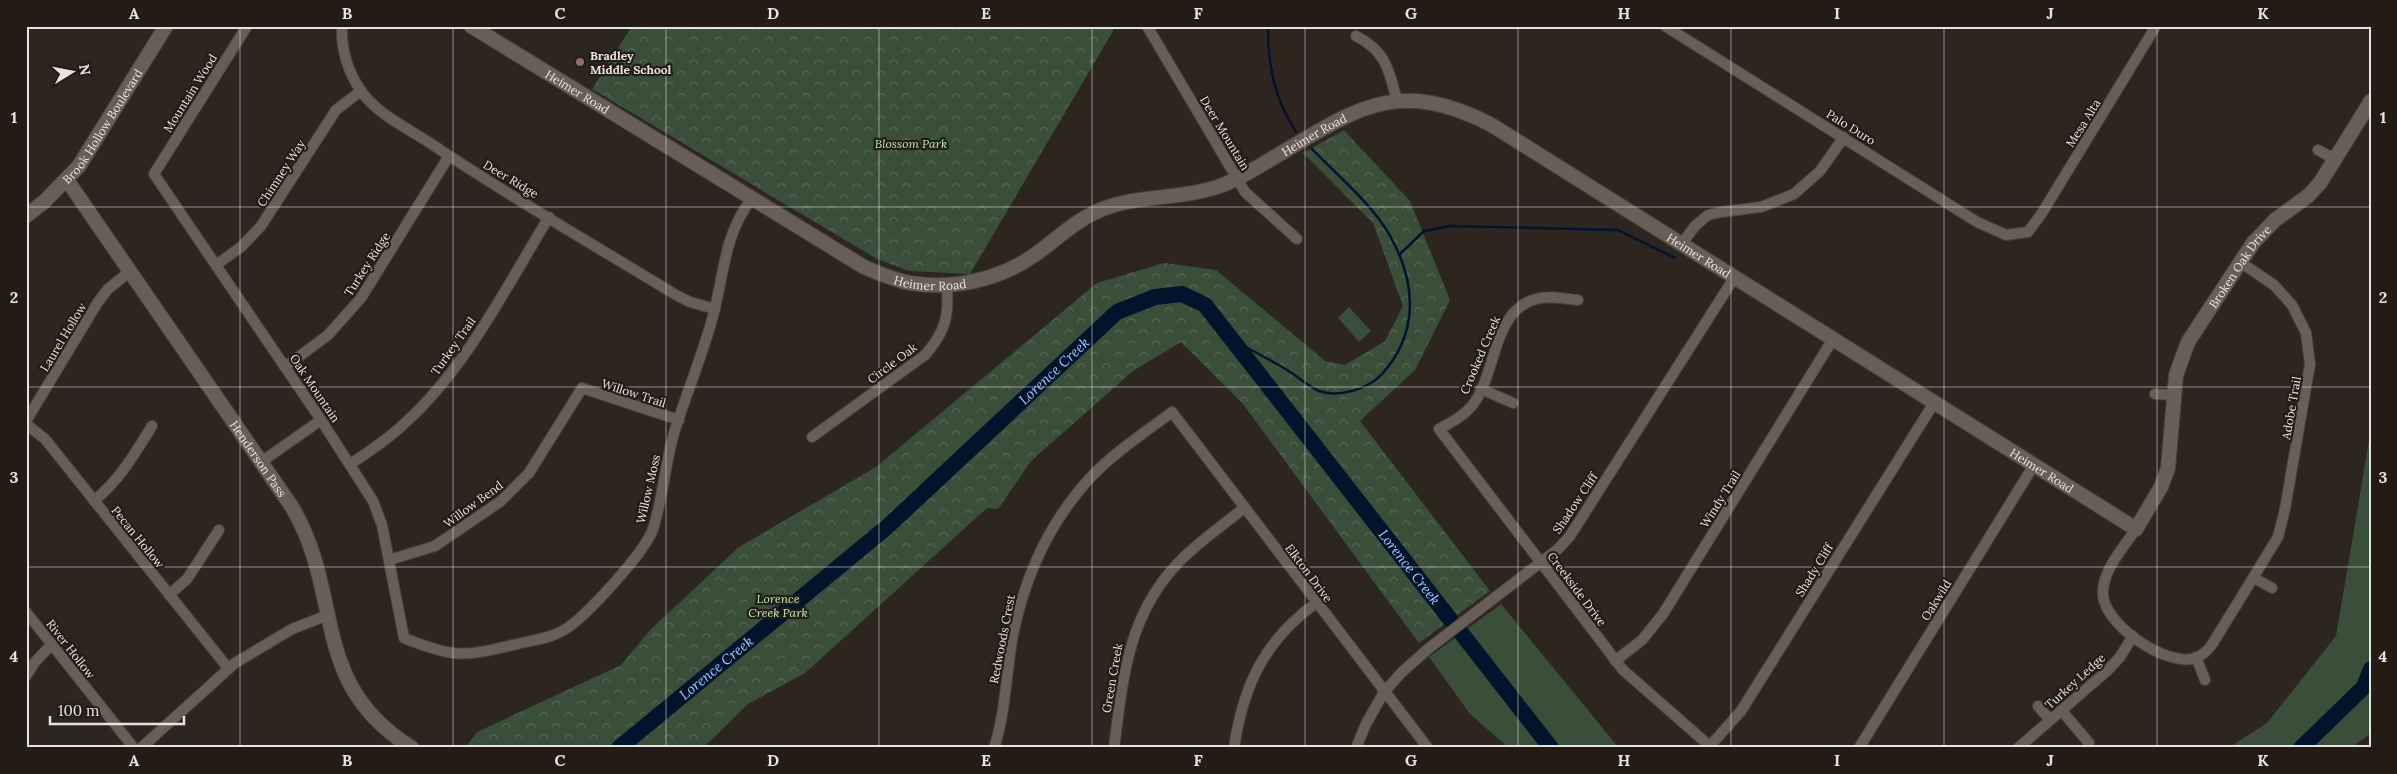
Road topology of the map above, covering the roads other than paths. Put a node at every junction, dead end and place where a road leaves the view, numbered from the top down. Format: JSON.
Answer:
{"nodes":[{"id":1,"x":166,"y":26,"type":"edge"},
{"id":2,"x":247,"y":26,"type":"edge"},
{"id":3,"x":342,"y":26,"type":"edge"},
{"id":4,"x":471,"y":26,"type":"edge"},
{"id":5,"x":1146,"y":26,"type":"edge"},
{"id":6,"x":1665,"y":26,"type":"edge"},
{"id":7,"x":2156,"y":26,"type":"edge"},
{"id":8,"x":1356,"y":36,"type":"dead end"},
{"id":9,"x":361,"y":91,"type":"junction"},
{"id":10,"x":1397,"y":101,"type":"junction"},
{"id":11,"x":2371,"y":102,"type":"edge"},
{"id":12,"x":1844,"y":136,"type":"junction"},
{"id":13,"x":2318,"y":150,"type":"dead end"},
{"id":14,"x":448,"y":156,"type":"junction"},
{"id":15,"x":2335,"y":159,"type":"junction"},
{"id":16,"x":154,"y":174,"type":"joint"},
{"id":17,"x":1238,"y":179,"type":"junction"},
{"id":18,"x":67,"y":180,"type":"junction"},
{"id":19,"x":752,"y":198,"type":"junction"},
{"id":20,"x":26,"y":216,"type":"edge"},
{"id":21,"x":549,"y":217,"type":"junction"},
{"id":22,"x":2028,"y":232,"type":"joint"},
{"id":23,"x":1297,"y":239,"type":"dead end"},
{"id":24,"x":1681,"y":245,"type":"junction"},
{"id":25,"x":2240,"y":262,"type":"junction"},
{"id":26,"x":216,"y":265,"type":"junction"},
{"id":27,"x":129,"y":272,"type":"junction"},
{"id":28,"x":1734,"y":278,"type":"junction"},
{"id":29,"x":947,"y":285,"type":"junction"},
{"id":30,"x":1578,"y":300,"type":"dead end"},
{"id":31,"x":715,"y":309,"type":"junction"},
{"id":32,"x":1833,"y":340,"type":"junction"},
{"id":33,"x":285,"y":367,"type":"junction"},
{"id":34,"x":582,"y":388,"type":"joint"},
{"id":35,"x":1481,"y":389,"type":"junction"},
{"id":36,"x":2155,"y":394,"type":"dead end"},
{"id":37,"x":2173,"y":395,"type":"junction"},
{"id":38,"x":1513,"y":403,"type":"dead end"},
{"id":39,"x":1934,"y":403,"type":"junction"},
{"id":40,"x":1172,"y":412,"type":"joint"},
{"id":41,"x":321,"y":420,"type":"junction"},
{"id":42,"x":678,"y":420,"type":"junction"},
{"id":43,"x":26,"y":423,"type":"edge"},
{"id":44,"x":152,"y":426,"type":"dead end"},
{"id":45,"x":1439,"y":429,"type":"joint"},
{"id":46,"x":812,"y":437,"type":"dead end"},
{"id":47,"x":261,"y":462,"type":"junction"},
{"id":48,"x":350,"y":464,"type":"junction"},
{"id":49,"x":2034,"y":466,"type":"junction"},
{"id":50,"x":94,"y":500,"type":"junction"},
{"id":51,"x":1244,"y":508,"type":"junction"},
{"id":52,"x":2136,"y":529,"type":"junction"},
{"id":53,"x":219,"y":530,"type":"dead end"},
{"id":54,"x":389,"y":560,"type":"junction"},
{"id":55,"x":1540,"y":562,"type":"junction"},
{"id":56,"x":2254,"y":578,"type":"junction"},
{"id":57,"x":2272,"y":588,"type":"dead end"},
{"id":58,"x":169,"y":595,"type":"junction"},
{"id":59,"x":1316,"y":604,"type":"junction"},
{"id":60,"x":26,"y":612,"type":"edge"},
{"id":61,"x":328,"y":615,"type":"junction"},
{"id":62,"x":2133,"y":636,"type":"junction"},
{"id":63,"x":404,"y":638,"type":"joint"},
{"id":64,"x":52,"y":644,"type":"junction"},
{"id":65,"x":2196,"y":658,"type":"junction"},
{"id":66,"x":1615,"y":661,"type":"junction"},
{"id":67,"x":228,"y":668,"type":"junction"},
{"id":68,"x":26,"y":676,"type":"edge"},
{"id":69,"x":2205,"y":680,"type":"dead end"},
{"id":70,"x":1384,"y":692,"type":"junction"},
{"id":71,"x":2038,"y":706,"type":"dead end"},
{"id":72,"x":2062,"y":710,"type":"junction"},
{"id":73,"x":2050,"y":720,"type":"junction"},
{"id":74,"x":2089,"y":743,"type":"dead end"},
{"id":75,"x":1711,"y":747,"type":"edge"},
{"id":76,"x":134,"y":748,"type":"edge"},
{"id":77,"x":140,"y":748,"type":"edge"},
{"id":78,"x":412,"y":748,"type":"edge"},
{"id":79,"x":994,"y":748,"type":"edge"},
{"id":80,"x":1114,"y":748,"type":"edge"},
{"id":81,"x":1234,"y":748,"type":"edge"},
{"id":82,"x":1356,"y":748,"type":"edge"},
{"id":83,"x":1428,"y":748,"type":"edge"},
{"id":84,"x":1858,"y":748,"type":"edge"},
{"id":85,"x":2018,"y":748,"type":"edge"}],
"edges":[{"from":1,"to":18,"type":"street","name":"Brook Hollow Boulevard"},
{"from":2,"to":16,"type":"street","name":"Mountain Wood"},
{"from":3,"to":9,"type":"street","name":"Deer Ridge"},
{"from":4,"to":19,"type":"street","name":"Heimer Road"},
{"from":5,"to":17,"type":"street","name":"Deer Mountain"},
{"from":6,"to":12,"type":"street","name":"Palo Duro"},
{"from":7,"to":22,"type":"street","name":"Mesa Alta"},
{"from":8,"to":10,"type":"street"},
{"from":9,"to":14,"type":"street","name":"Deer Ridge"},
{"from":9,"to":26,"type":"street","name":"Chimney Way"},
{"from":10,"to":17,"type":"street","name":"Heimer Road"},
{"from":10,"to":24,"type":"street","name":"Heimer Road"},
{"from":11,"to":15,"type":"street","name":"Broken Oak Drive"},
{"from":12,"to":22,"type":"street","name":"Palo Duro"},
{"from":12,"to":24,"type":"street"},
{"from":13,"to":15,"type":"street"},
{"from":14,"to":21,"type":"street","name":"Deer Ridge"},
{"from":14,"to":33,"type":"street","name":"Turkey Ridge"},
{"from":15,"to":25,"type":"street","name":"Broken Oak Drive"},
{"from":16,"to":26,"type":"street","name":"Oak Mountain"},
{"from":17,"to":23,"type":"street","name":"Deer Mountain"},
{"from":17,"to":29,"type":"street","name":"Heimer Road"},
{"from":18,"to":20,"type":"street","name":"Brook Hollow Boulevard"},
{"from":18,"to":27,"type":"street","name":"Henderson Pass"},
{"from":19,"to":29,"type":"street","name":"Heimer Road"},
{"from":19,"to":31,"type":"street","name":"Willow Moss"},
{"from":21,"to":31,"type":"street","name":"Deer Ridge"},
{"from":21,"to":48,"type":"street","name":"Turkey Trail"},
{"from":24,"to":28,"type":"street","name":"Heimer Road"},
{"from":25,"to":37,"type":"street","name":"Broken Oak Drive"},
{"from":25,"to":56,"type":"street","name":"Adobe Trail"},
{"from":26,"to":33,"type":"street","name":"Oak Mountain"},
{"from":27,"to":43,"type":"street","name":"Laurel Hollow"},
{"from":27,"to":47,"type":"street","name":"Henderson Pass"},
{"from":28,"to":32,"type":"street","name":"Heimer Road"},
{"from":28,"to":55,"type":"street","name":"Shadow Cliff"},
{"from":29,"to":46,"type":"street","name":"Circle Oak"},
{"from":30,"to":35,"type":"street","name":"Crooked Creek"},
{"from":31,"to":42,"type":"street","name":"Willow Moss"},
{"from":32,"to":39,"type":"street","name":"Heimer Road"},
{"from":32,"to":66,"type":"street","name":"Windy Trail"},
{"from":33,"to":41,"type":"street","name":"Oak Mountain"},
{"from":34,"to":42,"type":"street","name":"Willow Trail"},
{"from":34,"to":54,"type":"street","name":"Willow Bend"},
{"from":35,"to":38,"type":"street"},
{"from":35,"to":45,"type":"street","name":"Crooked Creek"},
{"from":36,"to":37,"type":"street"},
{"from":37,"to":52,"type":"street","name":"Broken Oak Drive"},
{"from":39,"to":49,"type":"street","name":"Heimer Road"},
{"from":39,"to":75,"type":"street","name":"Shady Cliff"},
{"from":40,"to":51,"type":"street","name":"Elkton Drive"},
{"from":40,"to":79,"type":"street","name":"Redwoods Crest"},
{"from":41,"to":47,"type":"street"},
{"from":41,"to":48,"type":"street","name":"Oak Mountain"},
{"from":42,"to":63,"type":"street","name":"Willow Moss"},
{"from":43,"to":50,"type":"street","name":"Pecan Hollow"},
{"from":44,"to":50,"type":"street"},
{"from":45,"to":55,"type":"street","name":"Creekside Drive"},
{"from":47,"to":61,"type":"street","name":"Henderson Pass"},
{"from":48,"to":54,"type":"street","name":"Oak Mountain"},
{"from":49,"to":52,"type":"street","name":"Heimer Road"},
{"from":49,"to":84,"type":"street","name":"Oakwild"},
{"from":50,"to":58,"type":"street","name":"Pecan Hollow"},
{"from":51,"to":59,"type":"street","name":"Elkton Drive"},
{"from":51,"to":80,"type":"street","name":"Green Creek"},
{"from":52,"to":62,"type":"street","name":"Broken Oak Drive"},
{"from":53,"to":58,"type":"street"},
{"from":54,"to":63,"type":"street","name":"Oak Mountain"},
{"from":55,"to":66,"type":"street","name":"Creekside Drive"},
{"from":55,"to":70,"type":"street","name":"Shadow Cliff"},
{"from":56,"to":57,"type":"street"},
{"from":56,"to":65,"type":"street","name":"Adobe Trail"},
{"from":58,"to":67,"type":"street","name":"Pecan Hollow"},
{"from":59,"to":70,"type":"street","name":"Elkton Drive"},
{"from":59,"to":81,"type":"street"},
{"from":60,"to":64,"type":"street","name":"River Hollow"},
{"from":61,"to":67,"type":"street"},
{"from":61,"to":78,"type":"street","name":"Henderson Pass"},
{"from":62,"to":65,"type":"street"},
{"from":62,"to":72,"type":"street","name":"Turkey Ledge"},
{"from":64,"to":68,"type":"street"},
{"from":64,"to":76,"type":"street","name":"River Hollow"},
{"from":65,"to":69,"type":"street"},
{"from":66,"to":75,"type":"street","name":"Creekside Drive"},
{"from":67,"to":77,"type":"street"},
{"from":70,"to":82,"type":"street","name":"Shadow Cliff"},
{"from":70,"to":83,"type":"street","name":"Elkton Drive"},
{"from":71,"to":73,"type":"street","name":"Turkey Ledge"},
{"from":72,"to":73,"type":"street","name":"Turkey Ledge"},
{"from":72,"to":74,"type":"street"},
{"from":73,"to":85,"type":"street","name":"Turkey Ledge"}]}
